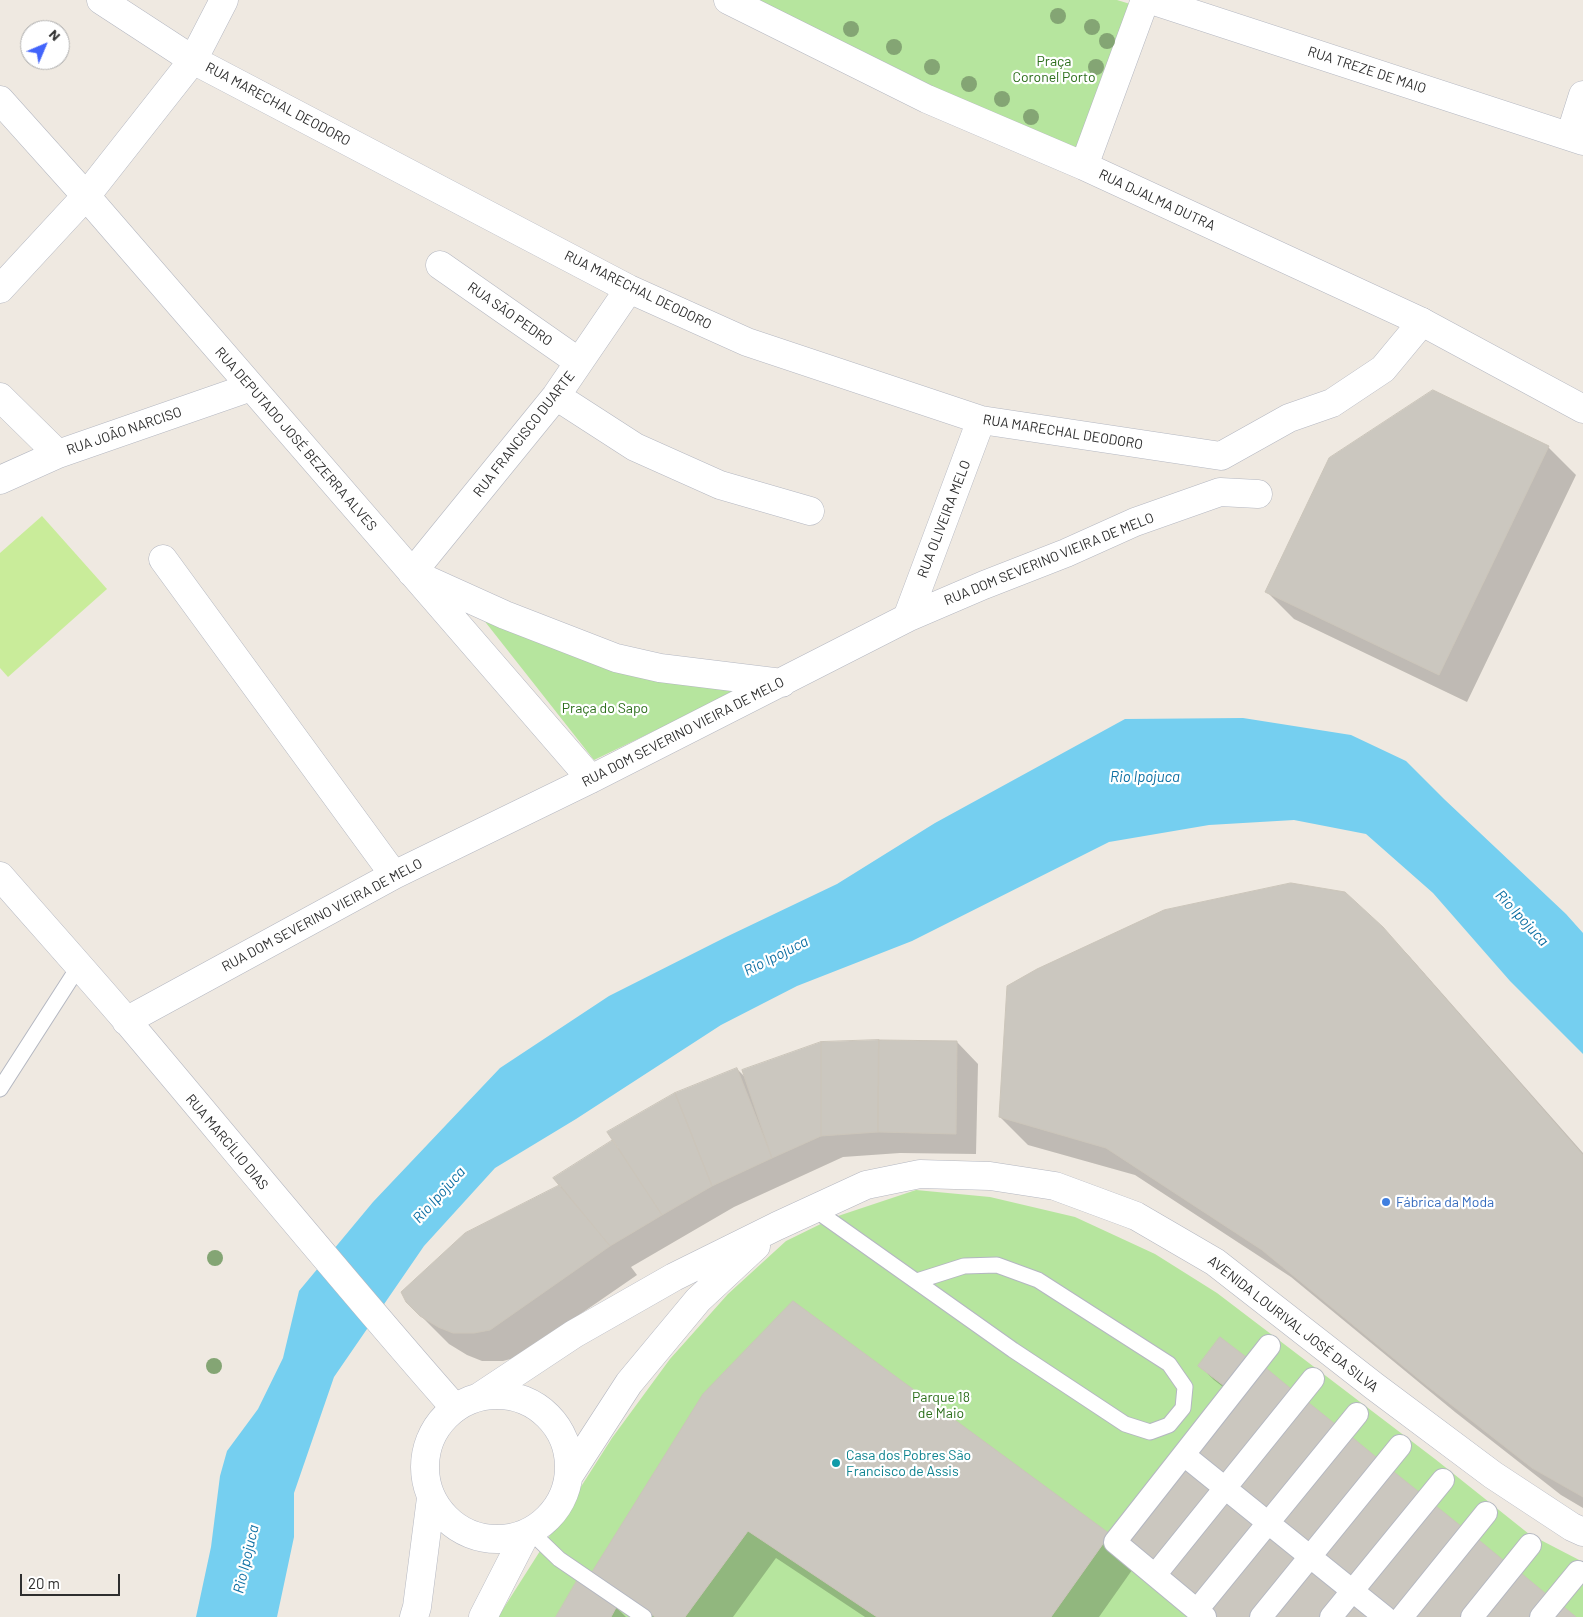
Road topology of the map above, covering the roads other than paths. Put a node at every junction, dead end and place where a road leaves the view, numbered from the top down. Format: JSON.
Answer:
{"nodes":[{"id":1,"x":102,"y":0,"type":"edge"},
{"id":2,"x":224,"y":0,"type":"edge"},
{"id":3,"x":728,"y":0,"type":"edge"},
{"id":4,"x":1145,"y":0,"type":"edge"},
{"id":5,"x":1151,"y":0,"type":"edge"},
{"id":6,"x":1186,"y":5,"type":"edge"},
{"id":7,"x":194,"y":60,"type":"junction"},
{"id":8,"x":1583,"y":94,"type":"edge"},
{"id":9,"x":0,"y":100,"type":"edge"},
{"id":10,"x":1576,"y":139,"type":"edge"},
{"id":11,"x":1084,"y":166,"type":"junction"},
{"id":12,"x":86,"y":196,"type":"junction"},
{"id":13,"x":440,"y":265,"type":"dead end"},
{"id":14,"x":0,"y":289,"type":"edge"},
{"id":15,"x":629,"y":289,"type":"junction"},
{"id":16,"x":1422,"y":322,"type":"junction"},
{"id":17,"x":579,"y":362,"type":"junction"},
{"id":18,"x":251,"y":387,"type":"junction"},
{"id":19,"x":556,"y":396,"type":"junction"},
{"id":20,"x":0,"y":398,"type":"edge"},
{"id":21,"x":1583,"y":409,"type":"edge"},
{"id":22,"x":981,"y":420,"type":"junction"},
{"id":23,"x":58,"y":454,"type":"junction"},
{"id":24,"x":0,"y":480,"type":"edge"},
{"id":25,"x":1258,"y":494,"type":"dead end"},
{"id":26,"x":810,"y":511,"type":"dead end"},
{"id":27,"x":163,"y":559,"type":"dead end"},
{"id":28,"x":412,"y":573,"type":"junction"},
{"id":29,"x":907,"y":618,"type":"junction"},
{"id":30,"x":782,"y":683,"type":"junction"},
{"id":31,"x":591,"y":779,"type":"junction"},
{"id":32,"x":394,"y":875,"type":"junction"},
{"id":33,"x":0,"y":876,"type":"edge"},
{"id":34,"x":79,"y":966,"type":"junction"},
{"id":35,"x":126,"y":1021,"type":"junction"},
{"id":36,"x":0,"y":1089,"type":"edge"},
{"id":37,"x":814,"y":1209,"type":"junction"},
{"id":38,"x":777,"y":1226,"type":"junction"},
{"id":39,"x":917,"y":1282,"type":"junction"},
{"id":40,"x":1269,"y":1346,"type":"dead end"},
{"id":41,"x":1312,"y":1379,"type":"dead end"},
{"id":42,"x":467,"y":1402,"type":"junction"},
{"id":43,"x":1357,"y":1414,"type":"dead end"},
{"id":44,"x":1400,"y":1446,"type":"dead end"},
{"id":45,"x":1184,"y":1455,"type":"junction"},
{"id":46,"x":570,"y":1474,"type":"junction"},
{"id":47,"x":1443,"y":1480,"type":"dead end"},
{"id":48,"x":1226,"y":1488,"type":"junction"},
{"id":49,"x":431,"y":1498,"type":"junction"},
{"id":50,"x":1486,"y":1513,"type":"dead end"},
{"id":51,"x":1268,"y":1523,"type":"junction"},
{"id":52,"x":1583,"y":1532,"type":"edge"},
{"id":53,"x":528,"y":1533,"type":"junction"},
{"id":54,"x":1530,"y":1545,"type":"dead end"},
{"id":55,"x":1311,"y":1557,"type":"junction"},
{"id":56,"x":1578,"y":1572,"type":"dead end"},
{"id":57,"x":1155,"y":1576,"type":"junction"},
{"id":58,"x":1352,"y":1591,"type":"junction"},
{"id":59,"x":1201,"y":1614,"type":"edge"},
{"id":60,"x":414,"y":1617,"type":"edge"},
{"id":61,"x":482,"y":1617,"type":"edge"},
{"id":62,"x":644,"y":1617,"type":"edge"},
{"id":63,"x":1261,"y":1617,"type":"edge"},
{"id":64,"x":1331,"y":1617,"type":"edge"},
{"id":65,"x":1385,"y":1617,"type":"edge"},
{"id":66,"x":1402,"y":1617,"type":"edge"},
{"id":67,"x":1472,"y":1617,"type":"edge"},
{"id":68,"x":1541,"y":1617,"type":"edge"}],
"edges":[{"from":1,"to":7,"type":"street","name":"RUA MARECHAL DEODORO"},
{"from":2,"to":7,"type":"street"},
{"from":3,"to":11,"type":"street","name":"RUA DJALMA DUTRA"},
{"from":4,"to":11,"type":"street"},
{"from":5,"to":6,"type":"street","name":"RUA TREZE DE MAIO"},
{"from":6,"to":10,"type":"street","name":"RUA TREZE DE MAIO"},
{"from":7,"to":12,"type":"street"},
{"from":7,"to":15,"type":"street","name":"RUA MARECHAL DEODORO"},
{"from":8,"to":10,"type":"street"},
{"from":9,"to":12,"type":"street","name":"RUA DEPUTADO JOSÉ BEZERRA ALVES"},
{"from":11,"to":16,"type":"street","name":"RUA DJALMA DUTRA"},
{"from":12,"to":14,"type":"street"},
{"from":12,"to":18,"type":"street","name":"RUA DEPUTADO JOSÉ BEZERRA ALVES"},
{"from":13,"to":17,"type":"street","name":"RUA SÃO PEDRO"},
{"from":15,"to":17,"type":"street","name":"RUA FRANCISCO DUARTE"},
{"from":15,"to":22,"type":"street","name":"RUA MARECHAL DEODORO"},
{"from":16,"to":21,"type":"street","name":"RUA DJALMA DUTRA"},
{"from":16,"to":22,"type":"street","name":"RUA MARECHAL DEODORO"},
{"from":17,"to":19,"type":"street","name":"RUA FRANCISCO DUARTE"},
{"from":18,"to":23,"type":"street","name":"RUA JOÃO NARCISO"},
{"from":18,"to":28,"type":"street","name":"RUA DEPUTADO JOSÉ BEZERRA ALVES"},
{"from":19,"to":26,"type":"street"},
{"from":19,"to":28,"type":"street","name":"RUA FRANCISCO DUARTE"},
{"from":20,"to":23,"type":"street"},
{"from":22,"to":29,"type":"street","name":"RUA OLIVEIRA MELO"},
{"from":23,"to":24,"type":"street","name":"RUA JOÃO NARCISO"},
{"from":25,"to":29,"type":"street","name":"RUA DOM SEVERINO VIEIRA DE MELO"},
{"from":27,"to":32,"type":"street"},
{"from":28,"to":30,"type":"street"},
{"from":28,"to":31,"type":"street","name":"RUA DEPUTADO JOSÉ BEZERRA ALVES"},
{"from":29,"to":30,"type":"street","name":"RUA DOM SEVERINO VIEIRA DE MELO"},
{"from":30,"to":31,"type":"street","name":"RUA DOM SEVERINO VIEIRA DE MELO"},
{"from":31,"to":32,"type":"street","name":"RUA DOM SEVERINO VIEIRA DE MELO"},
{"from":32,"to":35,"type":"street","name":"RUA DOM SEVERINO VIEIRA DE MELO"},
{"from":33,"to":34,"type":"street","name":"RUA MARCÍLIO DIAS"},
{"from":34,"to":35,"type":"street","name":"RUA MARCÍLIO DIAS"},
{"from":34,"to":36,"type":"lane"},
{"from":35,"to":42,"type":"street","name":"RUA MARCÍLIO DIAS"},
{"from":37,"to":38,"type":"street","name":"AVENIDA LOURIVAL JOSÉ DA SILVA"},
{"from":37,"to":39,"type":"lane"},
{"from":37,"to":52,"type":"street","name":"AVENIDA LOURIVAL JOSÉ DA SILVA"},
{"from":38,"to":42,"type":"street","name":"AVENIDA LOURIVAL JOSÉ DA SILVA"},
{"from":38,"to":46,"type":"street"},
{"from":39,"to":39,"type":"lane"},
{"from":40,"to":45,"type":"street"},
{"from":41,"to":48,"type":"street"},
{"from":42,"to":46,"type":"street"},
{"from":42,"to":49,"type":"street"},
{"from":43,"to":51,"type":"street"},
{"from":44,"to":55,"type":"street"},
{"from":45,"to":48,"type":"street"},
{"from":45,"to":57,"type":"street"},
{"from":46,"to":53,"type":"street"},
{"from":47,"to":58,"type":"street"},
{"from":48,"to":51,"type":"street"},
{"from":48,"to":57,"type":"street"},
{"from":49,"to":53,"type":"street"},
{"from":49,"to":60,"type":"street"},
{"from":50,"to":66,"type":"street"},
{"from":51,"to":55,"type":"street"},
{"from":51,"to":59,"type":"street"},
{"from":53,"to":61,"type":"street"},
{"from":53,"to":62,"type":"lane"},
{"from":54,"to":67,"type":"street"},
{"from":55,"to":58,"type":"street"},
{"from":55,"to":63,"type":"street"},
{"from":56,"to":68,"type":"street"},
{"from":57,"to":59,"type":"street"},
{"from":58,"to":64,"type":"street"},
{"from":58,"to":65,"type":"street"}]}
